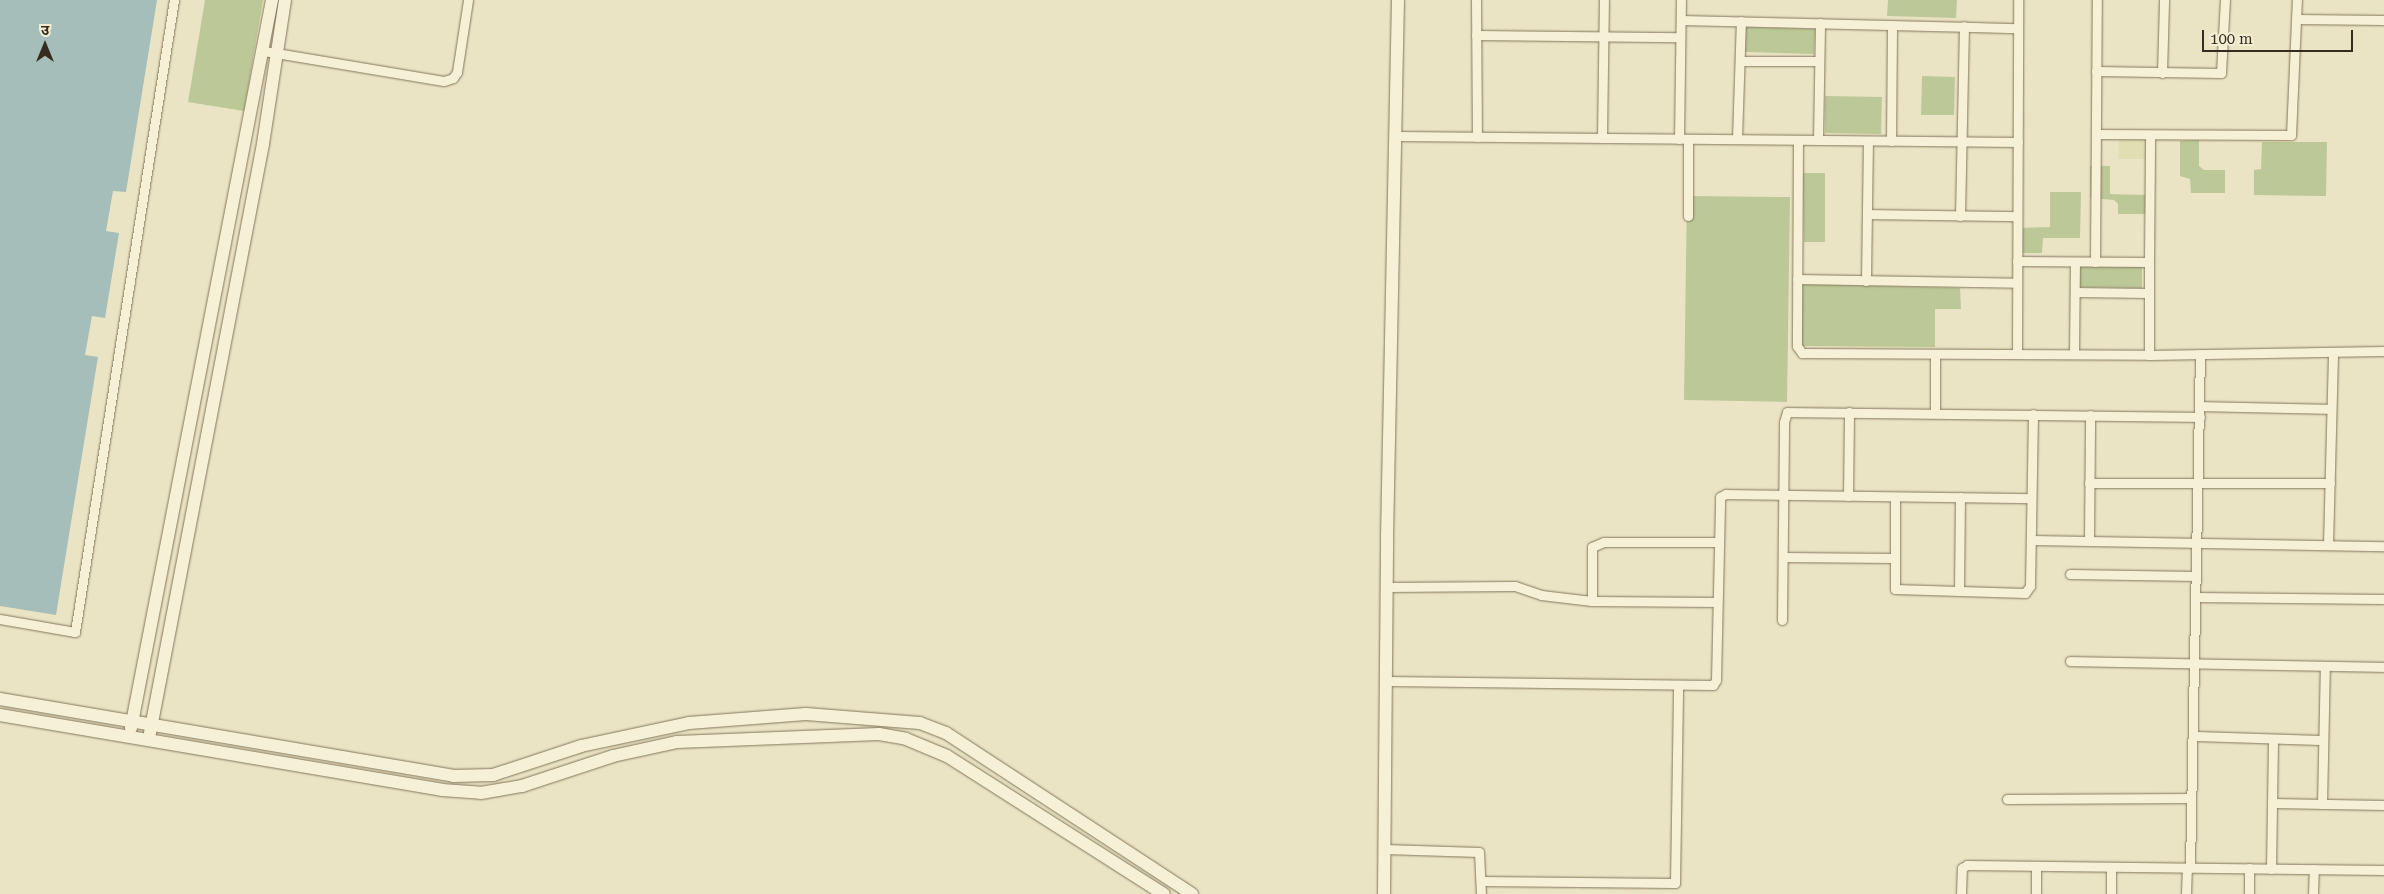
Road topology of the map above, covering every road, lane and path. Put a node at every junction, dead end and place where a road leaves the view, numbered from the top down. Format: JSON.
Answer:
{"nodes":[{"id":1,"x":174,"y":0,"type":"edge"},
{"id":2,"x":272,"y":0,"type":"edge"},
{"id":3,"x":285,"y":0,"type":"edge"},
{"id":4,"x":468,"y":0,"type":"edge"},
{"id":5,"x":1398,"y":0,"type":"edge"},
{"id":6,"x":1476,"y":0,"type":"edge"},
{"id":7,"x":1604,"y":0,"type":"edge"},
{"id":8,"x":1681,"y":0,"type":"edge"},
{"id":9,"x":2018,"y":0,"type":"edge"},
{"id":10,"x":2097,"y":0,"type":"edge"},
{"id":11,"x":2164,"y":0,"type":"edge"},
{"id":12,"x":2225,"y":0,"type":"edge"},
{"id":13,"x":2297,"y":0,"type":"edge"},
{"id":14,"x":2296,"y":19,"type":"junction"},
{"id":15,"x":1681,"y":20,"type":"junction"},
{"id":16,"x":2384,"y":20,"type":"edge"},
{"id":17,"x":1741,"y":21,"type":"junction"},
{"id":18,"x":1820,"y":23,"type":"junction"},
{"id":19,"x":1892,"y":25,"type":"junction"},
{"id":20,"x":1964,"y":26,"type":"junction"},
{"id":21,"x":2018,"y":28,"type":"junction"},
{"id":22,"x":1476,"y":35,"type":"junction"},
{"id":23,"x":1603,"y":36,"type":"junction"},
{"id":24,"x":1680,"y":36,"type":"junction"},
{"id":25,"x":264,"y":51,"type":"junction"},
{"id":26,"x":277,"y":53,"type":"junction"},
{"id":27,"x":1740,"y":61,"type":"junction"},
{"id":28,"x":1819,"y":61,"type":"junction"},
{"id":29,"x":2096,"y":72,"type":"junction"},
{"id":30,"x":2162,"y":74,"type":"junction"},
{"id":31,"x":2096,"y":134,"type":"junction"},
{"id":32,"x":2150,"y":135,"type":"junction"},
{"id":33,"x":1396,"y":136,"type":"junction"},
{"id":34,"x":1476,"y":136,"type":"junction"},
{"id":35,"x":1602,"y":138,"type":"junction"},
{"id":36,"x":1678,"y":139,"type":"junction"},
{"id":37,"x":1688,"y":139,"type":"junction"},
{"id":38,"x":1737,"y":139,"type":"junction"},
{"id":39,"x":1798,"y":140,"type":"junction"},
{"id":40,"x":1818,"y":140,"type":"junction"},
{"id":41,"x":1868,"y":140,"type":"junction"},
{"id":42,"x":1891,"y":141,"type":"junction"},
{"id":43,"x":1962,"y":142,"type":"junction"},
{"id":44,"x":2018,"y":142,"type":"junction"},
{"id":45,"x":1868,"y":214,"type":"junction"},
{"id":46,"x":1688,"y":216,"type":"dead end"},
{"id":47,"x":1960,"y":216,"type":"junction"},
{"id":48,"x":2017,"y":216,"type":"junction"},
{"id":49,"x":2017,"y":261,"type":"junction"},
{"id":50,"x":2075,"y":262,"type":"junction"},
{"id":51,"x":2095,"y":262,"type":"junction"},
{"id":52,"x":2149,"y":262,"type":"junction"},
{"id":53,"x":1797,"y":279,"type":"junction"},
{"id":54,"x":1866,"y":280,"type":"junction"},
{"id":55,"x":2017,"y":283,"type":"junction"},
{"id":56,"x":2075,"y":292,"type":"junction"},
{"id":57,"x":2149,"y":293,"type":"junction"},
{"id":58,"x":2384,"y":351,"type":"edge"},
{"id":59,"x":2333,"y":352,"type":"junction"},
{"id":60,"x":1935,"y":354,"type":"junction"},
{"id":61,"x":2017,"y":354,"type":"junction"},
{"id":62,"x":2074,"y":354,"type":"junction"},
{"id":63,"x":2200,"y":354,"type":"junction"},
{"id":64,"x":2149,"y":355,"type":"junction"},
{"id":65,"x":2200,"y":406,"type":"junction"},
{"id":66,"x":2331,"y":409,"type":"junction"},
{"id":67,"x":1849,"y":412,"type":"junction"},
{"id":68,"x":1934,"y":412,"type":"junction"},
{"id":69,"x":2033,"y":414,"type":"junction"},
{"id":70,"x":2090,"y":415,"type":"junction"},
{"id":71,"x":2200,"y":417,"type":"junction"},
{"id":72,"x":2090,"y":483,"type":"junction"},
{"id":73,"x":2199,"y":483,"type":"junction"},
{"id":74,"x":2330,"y":483,"type":"junction"},
{"id":75,"x":1784,"y":496,"type":"junction"},
{"id":76,"x":1848,"y":496,"type":"junction"},
{"id":77,"x":1895,"y":497,"type":"junction"},
{"id":78,"x":1960,"y":497,"type":"junction"},
{"id":79,"x":2031,"y":498,"type":"junction"},
{"id":80,"x":2030,"y":540,"type":"junction"},
{"id":81,"x":2089,"y":541,"type":"junction"},
{"id":82,"x":1718,"y":542,"type":"junction"},
{"id":83,"x":2197,"y":543,"type":"junction"},
{"id":84,"x":2328,"y":545,"type":"junction"},
{"id":85,"x":2384,"y":546,"type":"edge"},
{"id":86,"x":1783,"y":557,"type":"junction"},
{"id":87,"x":1894,"y":558,"type":"junction"},
{"id":88,"x":2070,"y":574,"type":"dead end"},
{"id":89,"x":2196,"y":576,"type":"junction"},
{"id":90,"x":1386,"y":587,"type":"junction"},
{"id":91,"x":1959,"y":591,"type":"junction"},
{"id":92,"x":2196,"y":597,"type":"junction"},
{"id":93,"x":2384,"y":599,"type":"edge"},
{"id":94,"x":1592,"y":601,"type":"junction"},
{"id":95,"x":1717,"y":602,"type":"junction"},
{"id":96,"x":0,"y":619,"type":"edge"},
{"id":97,"x":1782,"y":620,"type":"dead end"},
{"id":98,"x":2070,"y":661,"type":"dead end"},
{"id":99,"x":2194,"y":663,"type":"junction"},
{"id":100,"x":2325,"y":666,"type":"junction"},
{"id":101,"x":2384,"y":667,"type":"edge"},
{"id":102,"x":1386,"y":681,"type":"junction"},
{"id":103,"x":1678,"y":686,"type":"junction"},
{"id":104,"x":0,"y":699,"type":"edge"},
{"id":105,"x":0,"y":715,"type":"edge"},
{"id":106,"x":132,"y":721,"type":"junction"},
{"id":107,"x":151,"y":724,"type":"junction"},
{"id":108,"x":2193,"y":736,"type":"junction"},
{"id":109,"x":129,"y":738,"type":"junction"},
{"id":110,"x":2273,"y":739,"type":"junction"},
{"id":111,"x":2323,"y":740,"type":"junction"},
{"id":112,"x":148,"y":741,"type":"junction"},
{"id":113,"x":2191,"y":798,"type":"junction"},
{"id":114,"x":2007,"y":799,"type":"dead end"},
{"id":115,"x":2272,"y":803,"type":"junction"},
{"id":116,"x":2322,"y":804,"type":"junction"},
{"id":117,"x":2384,"y":805,"type":"edge"},
{"id":118,"x":1384,"y":849,"type":"junction"},
{"id":119,"x":2036,"y":866,"type":"junction"},
{"id":120,"x":2111,"y":867,"type":"junction"},
{"id":121,"x":2188,"y":868,"type":"junction"},
{"id":122,"x":2249,"y":868,"type":"junction"},
{"id":123,"x":2271,"y":868,"type":"junction"},
{"id":124,"x":2314,"y":869,"type":"junction"},
{"id":125,"x":2384,"y":870,"type":"edge"},
{"id":126,"x":1481,"y":881,"type":"junction"},
{"id":127,"x":1164,"y":894,"type":"edge"},
{"id":128,"x":1192,"y":894,"type":"edge"},
{"id":129,"x":1384,"y":894,"type":"edge"},
{"id":130,"x":1481,"y":894,"type":"edge"},
{"id":131,"x":1961,"y":894,"type":"edge"},
{"id":132,"x":2036,"y":894,"type":"edge"},
{"id":133,"x":2111,"y":894,"type":"edge"},
{"id":134,"x":2186,"y":894,"type":"edge"},
{"id":135,"x":2249,"y":894,"type":"edge"},
{"id":136,"x":2313,"y":894,"type":"edge"}],
"edges":[{"from":1,"to":96,"type":"street"},
{"from":2,"to":25,"type":"main road"},
{"from":3,"to":26,"type":"main road"},
{"from":4,"to":26,"type":"street"},
{"from":5,"to":33,"type":"main road"},
{"from":6,"to":22,"type":"street"},
{"from":7,"to":23,"type":"street"},
{"from":8,"to":15,"type":"street"},
{"from":9,"to":21,"type":"street"},
{"from":10,"to":29,"type":"street"},
{"from":11,"to":30,"type":"street"},
{"from":12,"to":30,"type":"street"},
{"from":13,"to":14,"type":"street"},
{"from":14,"to":16,"type":"street"},
{"from":14,"to":32,"type":"street"},
{"from":15,"to":17,"type":"street"},
{"from":15,"to":24,"type":"street"},
{"from":17,"to":18,"type":"street"},
{"from":17,"to":27,"type":"street"},
{"from":18,"to":19,"type":"street"},
{"from":18,"to":28,"type":"street"},
{"from":19,"to":20,"type":"street"},
{"from":19,"to":42,"type":"street"},
{"from":20,"to":21,"type":"street"},
{"from":20,"to":43,"type":"street"},
{"from":21,"to":44,"type":"street"},
{"from":22,"to":23,"type":"street"},
{"from":22,"to":34,"type":"street"},
{"from":23,"to":24,"type":"street"},
{"from":23,"to":35,"type":"street"},
{"from":24,"to":36,"type":"street"},
{"from":25,"to":26,"type":"street"},
{"from":25,"to":106,"type":"main road"},
{"from":26,"to":107,"type":"main road"},
{"from":27,"to":28,"type":"street"},
{"from":27,"to":38,"type":"street"},
{"from":28,"to":40,"type":"street"},
{"from":29,"to":30,"type":"street"},
{"from":29,"to":31,"type":"street"},
{"from":31,"to":32,"type":"street"},
{"from":31,"to":51,"type":"street"},
{"from":32,"to":52,"type":"street"},
{"from":33,"to":34,"type":"street"},
{"from":33,"to":90,"type":"main road"},
{"from":34,"to":35,"type":"street"},
{"from":35,"to":36,"type":"street"},
{"from":36,"to":37,"type":"street"},
{"from":37,"to":38,"type":"street"},
{"from":37,"to":46,"type":"street"},
{"from":38,"to":39,"type":"street"},
{"from":39,"to":40,"type":"street"},
{"from":39,"to":53,"type":"street"},
{"from":40,"to":41,"type":"street"},
{"from":41,"to":42,"type":"street"},
{"from":41,"to":45,"type":"street"},
{"from":42,"to":43,"type":"street"},
{"from":43,"to":44,"type":"street"},
{"from":43,"to":47,"type":"street"},
{"from":44,"to":48,"type":"street"},
{"from":45,"to":47,"type":"street"},
{"from":45,"to":54,"type":"street"},
{"from":47,"to":48,"type":"street"},
{"from":48,"to":49,"type":"street"},
{"from":49,"to":50,"type":"street"},
{"from":49,"to":55,"type":"street"},
{"from":50,"to":51,"type":"street"},
{"from":50,"to":56,"type":"street"},
{"from":51,"to":52,"type":"street"},
{"from":52,"to":57,"type":"street"},
{"from":53,"to":54,"type":"street"},
{"from":53,"to":60,"type":"street"},
{"from":54,"to":55,"type":"street"},
{"from":55,"to":61,"type":"street"},
{"from":56,"to":57,"type":"street"},
{"from":56,"to":62,"type":"street"},
{"from":57,"to":64,"type":"street"},
{"from":58,"to":59,"type":"street"},
{"from":59,"to":63,"type":"street"},
{"from":59,"to":66,"type":"street"},
{"from":60,"to":61,"type":"street"},
{"from":60,"to":68,"type":"street"},
{"from":61,"to":62,"type":"street"},
{"from":62,"to":64,"type":"street"},
{"from":63,"to":64,"type":"street"},
{"from":63,"to":65,"type":"street"},
{"from":65,"to":66,"type":"street"},
{"from":65,"to":71,"type":"street"},
{"from":66,"to":74,"type":"street"},
{"from":67,"to":68,"type":"street"},
{"from":67,"to":75,"type":"street"},
{"from":67,"to":76,"type":"street"},
{"from":68,"to":69,"type":"street"},
{"from":69,"to":70,"type":"street"},
{"from":69,"to":79,"type":"street"},
{"from":70,"to":71,"type":"street"},
{"from":70,"to":72,"type":"street"},
{"from":71,"to":73,"type":"street"},
{"from":72,"to":73,"type":"street"},
{"from":72,"to":81,"type":"street"},
{"from":73,"to":74,"type":"street"},
{"from":73,"to":83,"type":"street"},
{"from":74,"to":84,"type":"street"},
{"from":75,"to":76,"type":"street"},
{"from":75,"to":82,"type":"street"},
{"from":75,"to":86,"type":"street"},
{"from":76,"to":77,"type":"street"},
{"from":77,"to":78,"type":"street"},
{"from":77,"to":87,"type":"street"},
{"from":78,"to":79,"type":"street"},
{"from":78,"to":91,"type":"street"},
{"from":79,"to":80,"type":"street"},
{"from":80,"to":81,"type":"street"},
{"from":80,"to":91,"type":"street"},
{"from":81,"to":83,"type":"street"},
{"from":82,"to":94,"type":"street"},
{"from":82,"to":95,"type":"street"},
{"from":83,"to":84,"type":"street"},
{"from":83,"to":89,"type":"street"},
{"from":84,"to":85,"type":"street"},
{"from":86,"to":87,"type":"street"},
{"from":86,"to":97,"type":"street"},
{"from":87,"to":91,"type":"street"},
{"from":88,"to":89,"type":"street"},
{"from":89,"to":92,"type":"street"},
{"from":90,"to":94,"type":"street"},
{"from":90,"to":102,"type":"main road"},
{"from":92,"to":93,"type":"street"},
{"from":92,"to":99,"type":"street"},
{"from":94,"to":95,"type":"street"},
{"from":95,"to":103,"type":"street"},
{"from":98,"to":99,"type":"street"},
{"from":99,"to":100,"type":"street"},
{"from":99,"to":108,"type":"street"},
{"from":100,"to":101,"type":"street"},
{"from":100,"to":111,"type":"street"},
{"from":102,"to":103,"type":"street"},
{"from":102,"to":118,"type":"main road"},
{"from":103,"to":126,"type":"street"},
{"from":104,"to":106,"type":"main road"},
{"from":105,"to":109,"type":"main road"},
{"from":106,"to":107,"type":"main road"},
{"from":106,"to":109,"type":"main road"},
{"from":107,"to":112,"type":"main road"},
{"from":107,"to":128,"type":"main road"},
{"from":108,"to":110,"type":"street"},
{"from":108,"to":113,"type":"street"},
{"from":109,"to":112,"type":"main road"},
{"from":110,"to":111,"type":"street"},
{"from":110,"to":115,"type":"street"},
{"from":111,"to":116,"type":"street"},
{"from":112,"to":127,"type":"main road"},
{"from":113,"to":114,"type":"street"},
{"from":113,"to":121,"type":"street"},
{"from":115,"to":116,"type":"street"},
{"from":115,"to":123,"type":"street"},
{"from":116,"to":117,"type":"street"},
{"from":118,"to":126,"type":"street"},
{"from":118,"to":129,"type":"main road"},
{"from":119,"to":120,"type":"street"},
{"from":119,"to":131,"type":"street"},
{"from":119,"to":132,"type":"street"},
{"from":120,"to":121,"type":"street"},
{"from":120,"to":133,"type":"street"},
{"from":121,"to":122,"type":"street"},
{"from":121,"to":134,"type":"street"},
{"from":122,"to":123,"type":"street"},
{"from":122,"to":135,"type":"street"},
{"from":123,"to":124,"type":"street"},
{"from":124,"to":125,"type":"street"},
{"from":124,"to":136,"type":"street"},
{"from":126,"to":130,"type":"street"}]}
